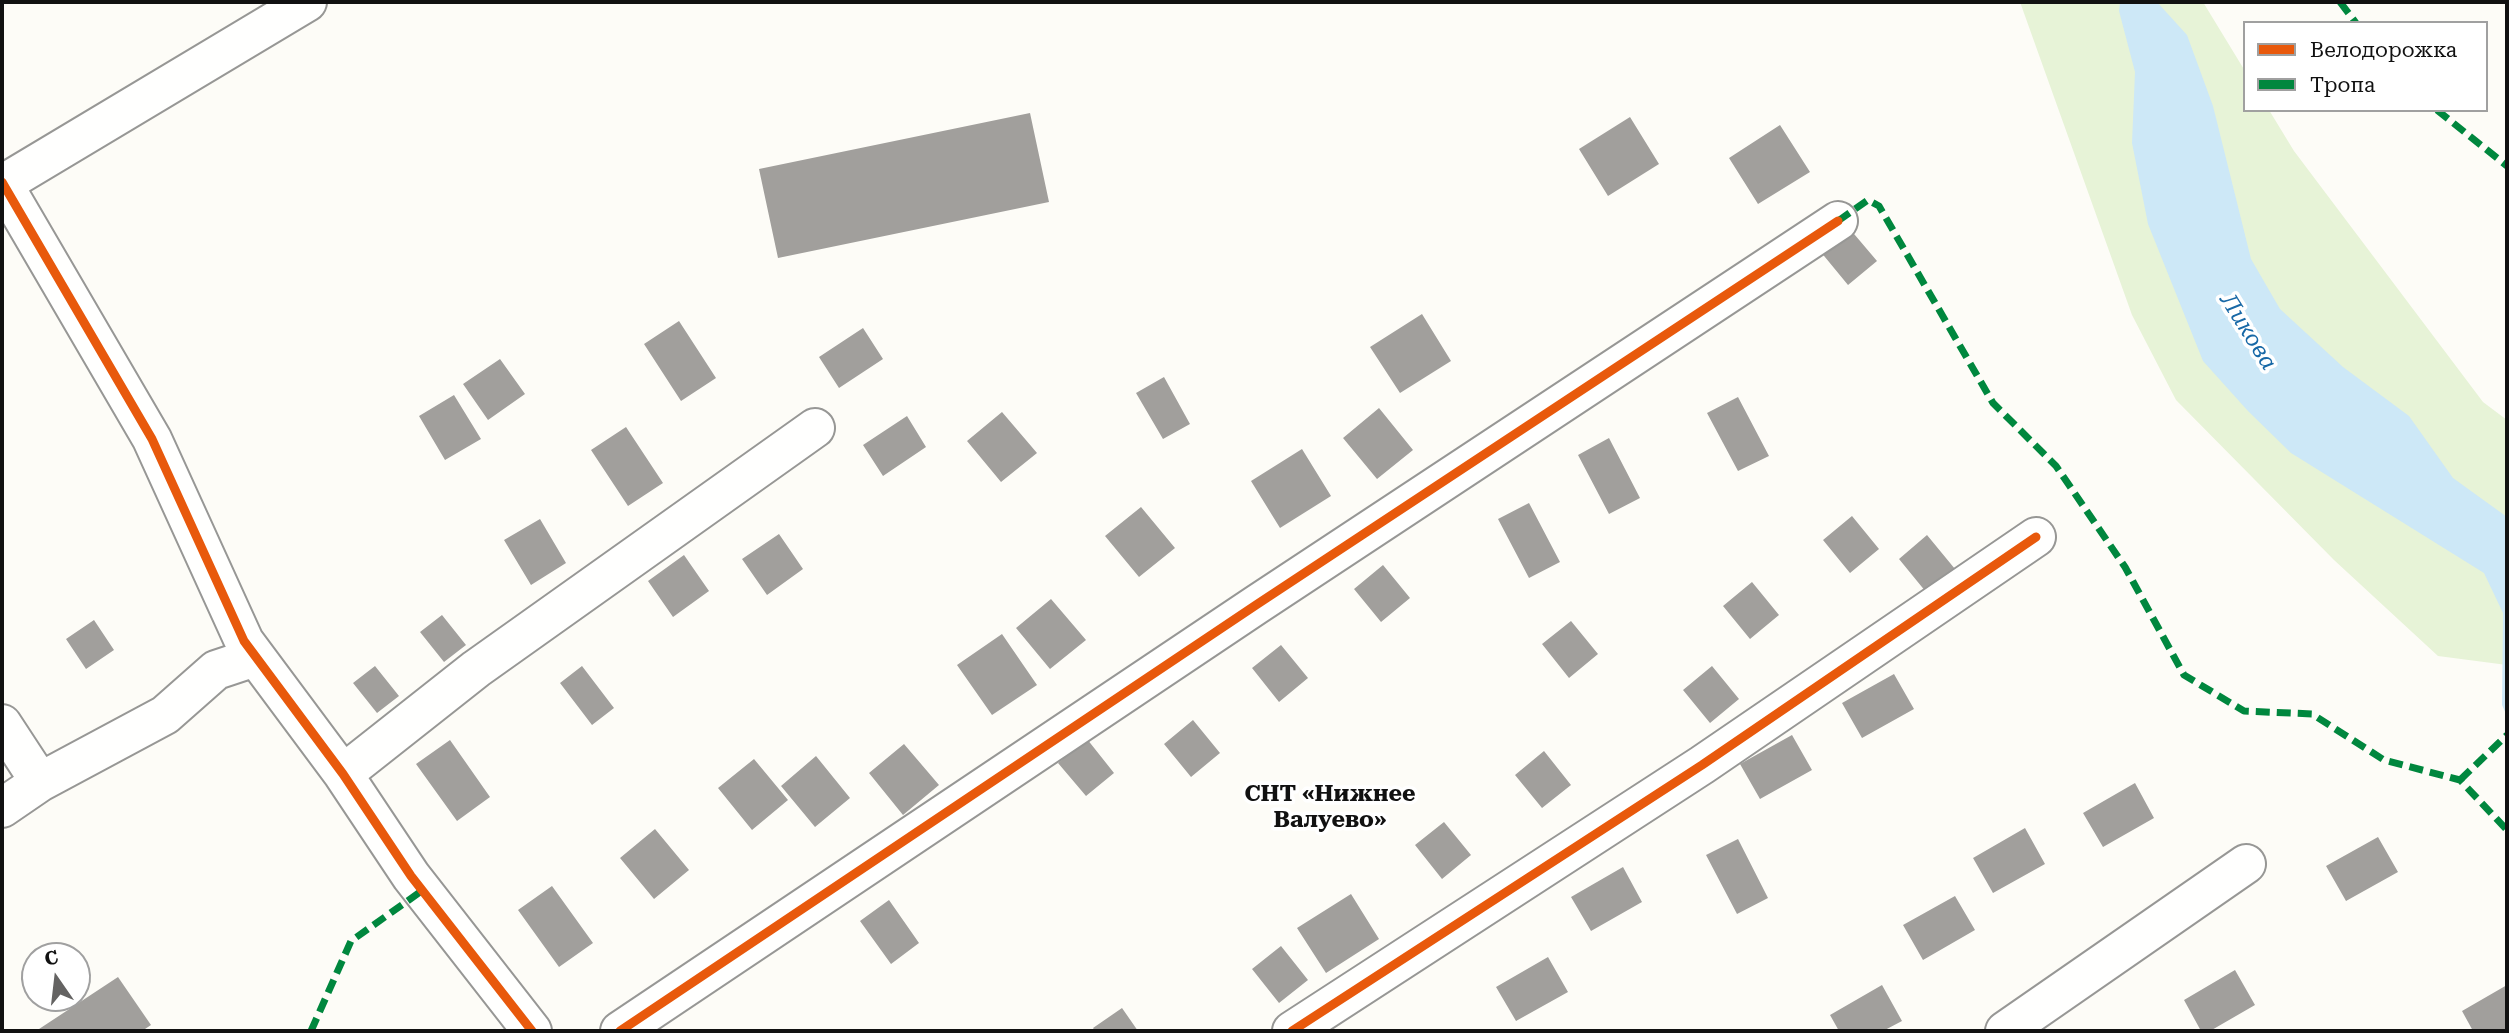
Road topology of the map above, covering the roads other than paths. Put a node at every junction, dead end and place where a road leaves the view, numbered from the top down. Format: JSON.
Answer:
{"nodes":[{"id":1,"x":307,"y":2,"type":"edge"},
{"id":2,"x":3,"y":183,"type":"edge"},
{"id":3,"x":1838,"y":221,"type":"dead end"},
{"id":4,"x":815,"y":428,"type":"dead end"},
{"id":5,"x":2036,"y":537,"type":"dead end"},
{"id":6,"x":255,"y":657,"type":"junction"},
{"id":7,"x":2,"y":724,"type":"edge"},
{"id":8,"x":343,"y":774,"type":"junction"},
{"id":9,"x":40,"y":782,"type":"junction"},
{"id":10,"x":2,"y":808,"type":"edge"},
{"id":11,"x":2246,"y":864,"type":"dead end"},
{"id":12,"x":532,"y":1031,"type":"edge"},
{"id":13,"x":620,"y":1031,"type":"edge"},
{"id":14,"x":1292,"y":1031,"type":"edge"},
{"id":15,"x":2005,"y":1031,"type":"edge"}],
"edges":[{"from":1,"to":2,"type":"street"},
{"from":2,"to":6,"type":"street"},
{"from":3,"to":13,"type":"street"},
{"from":4,"to":8,"type":"street"},
{"from":5,"to":14,"type":"street"},
{"from":6,"to":8,"type":"street"},
{"from":6,"to":9,"type":"street"},
{"from":7,"to":9,"type":"street"},
{"from":8,"to":12,"type":"street"},
{"from":9,"to":10,"type":"street"},
{"from":11,"to":15,"type":"street"}]}
